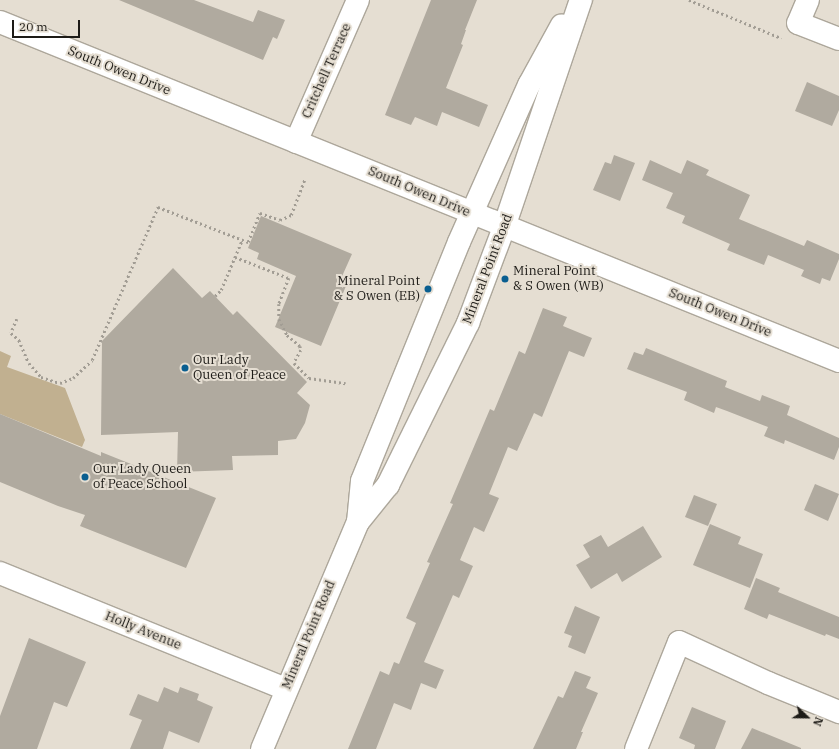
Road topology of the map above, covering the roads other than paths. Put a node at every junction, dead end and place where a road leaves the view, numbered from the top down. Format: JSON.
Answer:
{"nodes":[{"id":1,"x":358,"y":0,"type":"edge"},
{"id":2,"x":575,"y":0,"type":"edge"},
{"id":3,"x":581,"y":0,"type":"edge"},
{"id":4,"x":808,"y":0,"type":"edge"},
{"id":5,"x":0,"y":22,"type":"edge"},
{"id":6,"x":839,"y":39,"type":"edge"},
{"id":7,"x":296,"y":142,"type":"junction"},
{"id":8,"x":471,"y":214,"type":"junction"},
{"id":9,"x":504,"y":227,"type":"junction"},
{"id":10,"x":839,"y":362,"type":"edge"},
{"id":11,"x":358,"y":522,"type":"junction"},
{"id":12,"x":0,"y":573,"type":"edge"},
{"id":13,"x":286,"y":689,"type":"junction"},
{"id":14,"x":839,"y":712,"type":"edge"},
{"id":15,"x":262,"y":749,"type":"edge"},
{"id":16,"x":636,"y":749,"type":"edge"}],
"edges":[{"from":1,"to":7,"type":"street","name":"Critchell Terrace"},
{"from":2,"to":8,"type":"street","name":"Mineral Point Road"},
{"from":3,"to":9,"type":"street","name":"Mineral Point Road"},
{"from":4,"to":6,"type":"street"},
{"from":5,"to":7,"type":"street","name":"South Owen Drive"},
{"from":7,"to":8,"type":"street","name":"South Owen Drive"},
{"from":8,"to":9,"type":"street","name":"South Owen Drive"},
{"from":8,"to":11,"type":"street","name":"Mineral Point Road"},
{"from":9,"to":10,"type":"street","name":"South Owen Drive"},
{"from":9,"to":11,"type":"street","name":"Mineral Point Road"},
{"from":11,"to":13,"type":"street","name":"Mineral Point Road"},
{"from":12,"to":13,"type":"street","name":"Holly Avenue"},
{"from":13,"to":15,"type":"street","name":"Mineral Point Road"},
{"from":14,"to":16,"type":"street"}]}
